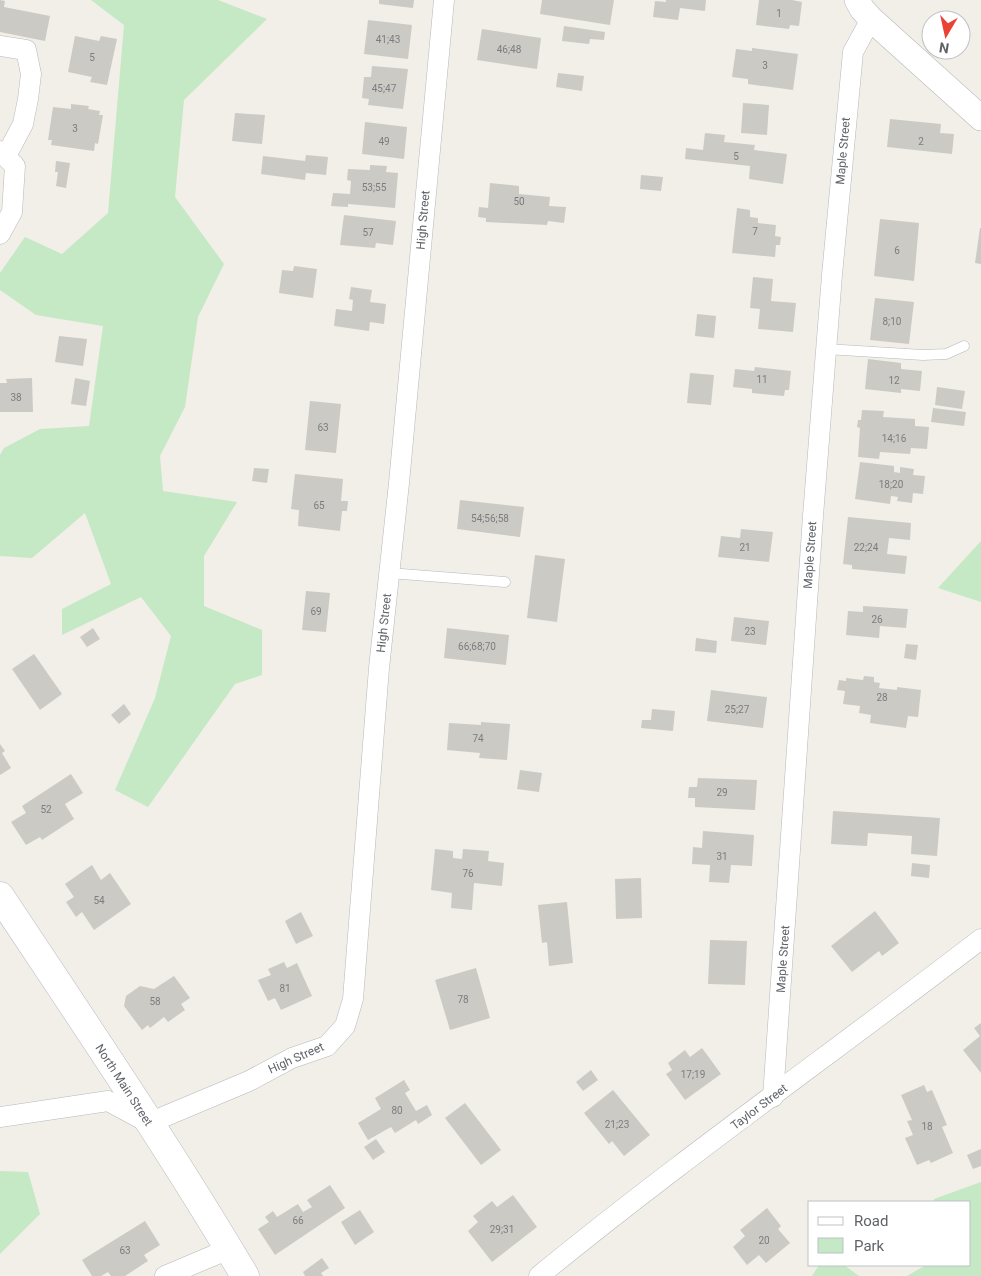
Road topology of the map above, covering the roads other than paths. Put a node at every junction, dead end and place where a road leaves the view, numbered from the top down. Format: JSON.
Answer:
{"nodes":[{"id":1,"x":444,"y":0,"type":"edge"},
{"id":2,"x":864,"y":9,"type":"edge"},
{"id":3,"x":0,"y":46,"type":"edge"},
{"id":4,"x":981,"y":118,"type":"edge"},
{"id":5,"x":3,"y":154,"type":"edge"},
{"id":6,"x":0,"y":234,"type":"edge"},
{"id":7,"x":964,"y":346,"type":"dead end"},
{"id":8,"x":826,"y":349,"type":"junction"},
{"id":9,"x":389,"y":573,"type":"junction"},
{"id":10,"x":505,"y":582,"type":"dead end"},
{"id":11,"x":0,"y":896,"type":"edge"},
{"id":12,"x":981,"y":939,"type":"edge"},
{"id":13,"x":773,"y":1097,"type":"junction"},
{"id":14,"x":0,"y":1117,"type":"edge"},
{"id":15,"x":149,"y":1123,"type":"junction"},
{"id":16,"x":229,"y":1249,"type":"junction"},
{"id":17,"x":165,"y":1276,"type":"edge"},
{"id":18,"x":244,"y":1276,"type":"edge"},
{"id":19,"x":539,"y":1276,"type":"edge"}],
"edges":[{"from":1,"to":9,"type":"street","name":"High Street"},
{"from":2,"to":4,"type":"street"},
{"from":2,"to":8,"type":"street","name":"Maple Street"},
{"from":3,"to":5,"type":"street"},
{"from":5,"to":6,"type":"street"},
{"from":7,"to":8,"type":"lane"},
{"from":8,"to":13,"type":"street","name":"Maple Street"},
{"from":9,"to":10,"type":"lane"},
{"from":9,"to":15,"type":"street","name":"High Street"},
{"from":11,"to":15,"type":"main road","name":"North Main Street"},
{"from":12,"to":13,"type":"street","name":"Taylor Street"},
{"from":13,"to":19,"type":"street","name":"Taylor Street"},
{"from":14,"to":15,"type":"street"},
{"from":15,"to":16,"type":"main road","name":"North Main Street"},
{"from":16,"to":17,"type":"street"},
{"from":16,"to":18,"type":"main road","name":"North Main Street"}]}
